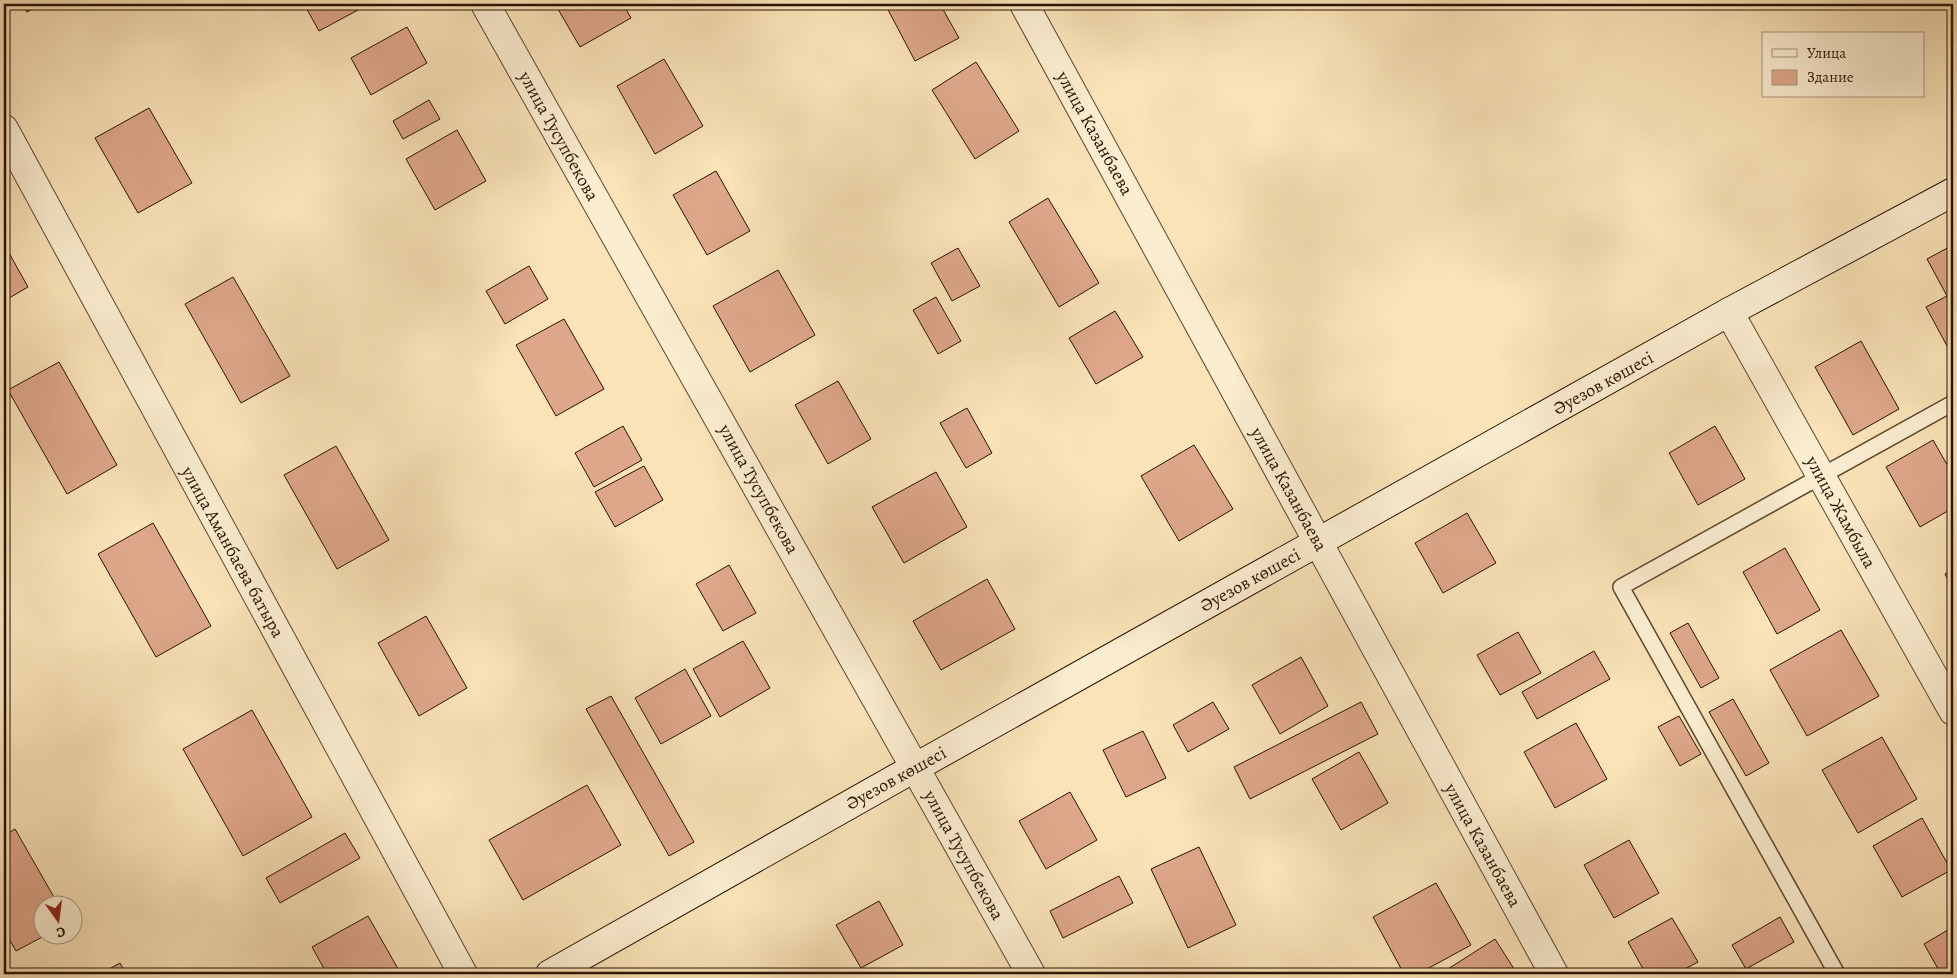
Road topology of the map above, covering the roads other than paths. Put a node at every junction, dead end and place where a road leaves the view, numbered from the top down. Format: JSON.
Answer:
{"nodes":[{"id":1,"x":485,"y":4,"type":"edge"},
{"id":2,"x":1024,"y":4,"type":"edge"},
{"id":3,"x":4,"y":129,"type":"edge"},
{"id":4,"x":1953,"y":192,"type":"edge"},
{"id":5,"x":1729,"y":312,"type":"junction"},
{"id":6,"x":1953,"y":403,"type":"edge"},
{"id":7,"x":1821,"y":476,"type":"junction"},
{"id":8,"x":1318,"y":542,"type":"junction"},
{"id":9,"x":1953,"y":711,"type":"edge"},
{"id":10,"x":916,"y":767,"type":"junction"},
{"id":11,"x":463,"y":974,"type":"edge"},
{"id":12,"x":550,"y":974,"type":"edge"},
{"id":13,"x":1031,"y":974,"type":"edge"},
{"id":14,"x":1554,"y":974,"type":"edge"},
{"id":15,"x":1837,"y":974,"type":"edge"}],
"edges":[{"from":1,"to":10,"type":"street","name":"улица Тусупбекова"},
{"from":2,"to":8,"type":"street","name":"улица Казанбаева"},
{"from":3,"to":11,"type":"street","name":"улица Аманбаева батыра"},
{"from":4,"to":5,"type":"street","name":"Әуезов көшесі"},
{"from":5,"to":7,"type":"street","name":"улица Жамбыла"},
{"from":5,"to":8,"type":"street","name":"Әуезов көшесі"},
{"from":6,"to":7,"type":"lane"},
{"from":7,"to":9,"type":"street","name":"улица Жамбыла"},
{"from":7,"to":15,"type":"lane"},
{"from":8,"to":10,"type":"street","name":"Әуезов көшесі"},
{"from":8,"to":14,"type":"street","name":"улица Казанбаева"},
{"from":10,"to":12,"type":"street","name":"Әуезов көшесі"},
{"from":10,"to":13,"type":"street","name":"улица Тусупбекова"}]}
